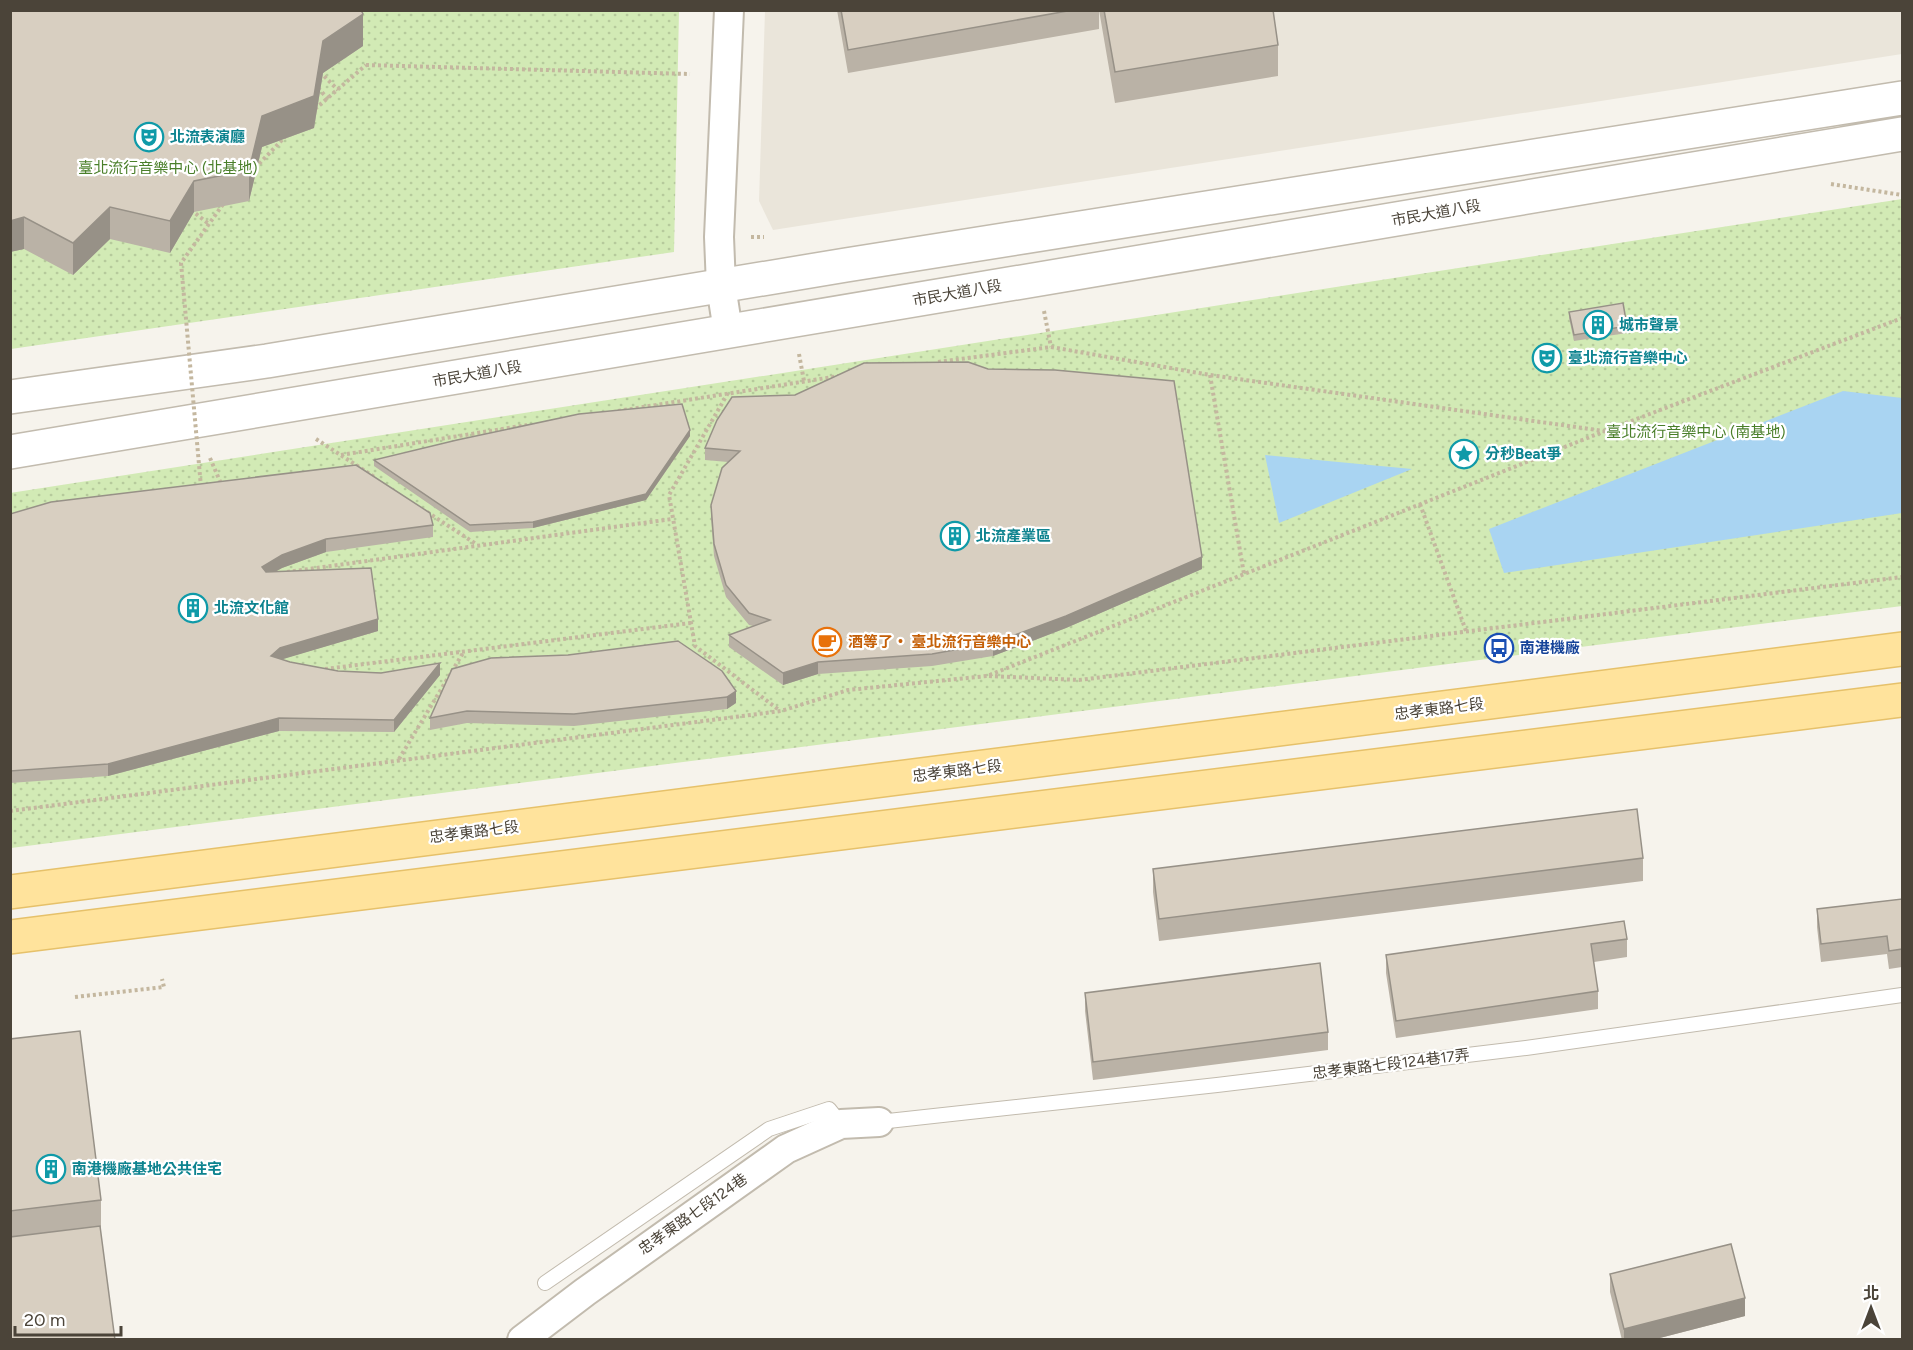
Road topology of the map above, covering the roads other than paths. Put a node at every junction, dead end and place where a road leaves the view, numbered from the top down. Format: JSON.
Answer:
{"nodes":[{"id":1,"x":729,"y":10,"type":"edge"},
{"id":2,"x":1902,"y":98,"type":"edge"},
{"id":3,"x":1902,"y":134,"type":"edge"},
{"id":4,"x":722,"y":286,"type":"junction"},
{"id":5,"x":728,"y":331,"type":"junction"},
{"id":6,"x":10,"y":397,"type":"edge"},
{"id":7,"x":10,"y":452,"type":"edge"},
{"id":8,"x":1902,"y":649,"type":"edge"},
{"id":9,"x":1902,"y":700,"type":"edge"},
{"id":10,"x":10,"y":892,"type":"edge"},
{"id":11,"x":10,"y":937,"type":"edge"},
{"id":12,"x":1902,"y":994,"type":"edge"},
{"id":13,"x":879,"y":1122,"type":"joint"},
{"id":14,"x":841,"y":1124,"type":"junction"},
{"id":15,"x":545,"y":1283,"type":"dead end"},
{"id":16,"x":522,"y":1340,"type":"edge"}],
"edges":[{"from":1,"to":4,"type":"street"},
{"from":2,"to":4,"type":"street"},
{"from":3,"to":5,"type":"street","name":"市民大道八段"},
{"from":4,"to":5,"type":"street"},
{"from":4,"to":6,"type":"street"},
{"from":5,"to":7,"type":"street","name":"市民大道八段"},
{"from":8,"to":10,"type":"main road","name":"忠孝東路七段"},
{"from":9,"to":11,"type":"main road"},
{"from":12,"to":13,"type":"lane","name":"忠孝東路七段124巷17弄"},
{"from":13,"to":14,"type":"street","name":"忠孝東路七段124巷"},
{"from":14,"to":15,"type":"lane"},
{"from":14,"to":16,"type":"street","name":"忠孝東路七段124巷"}]}
